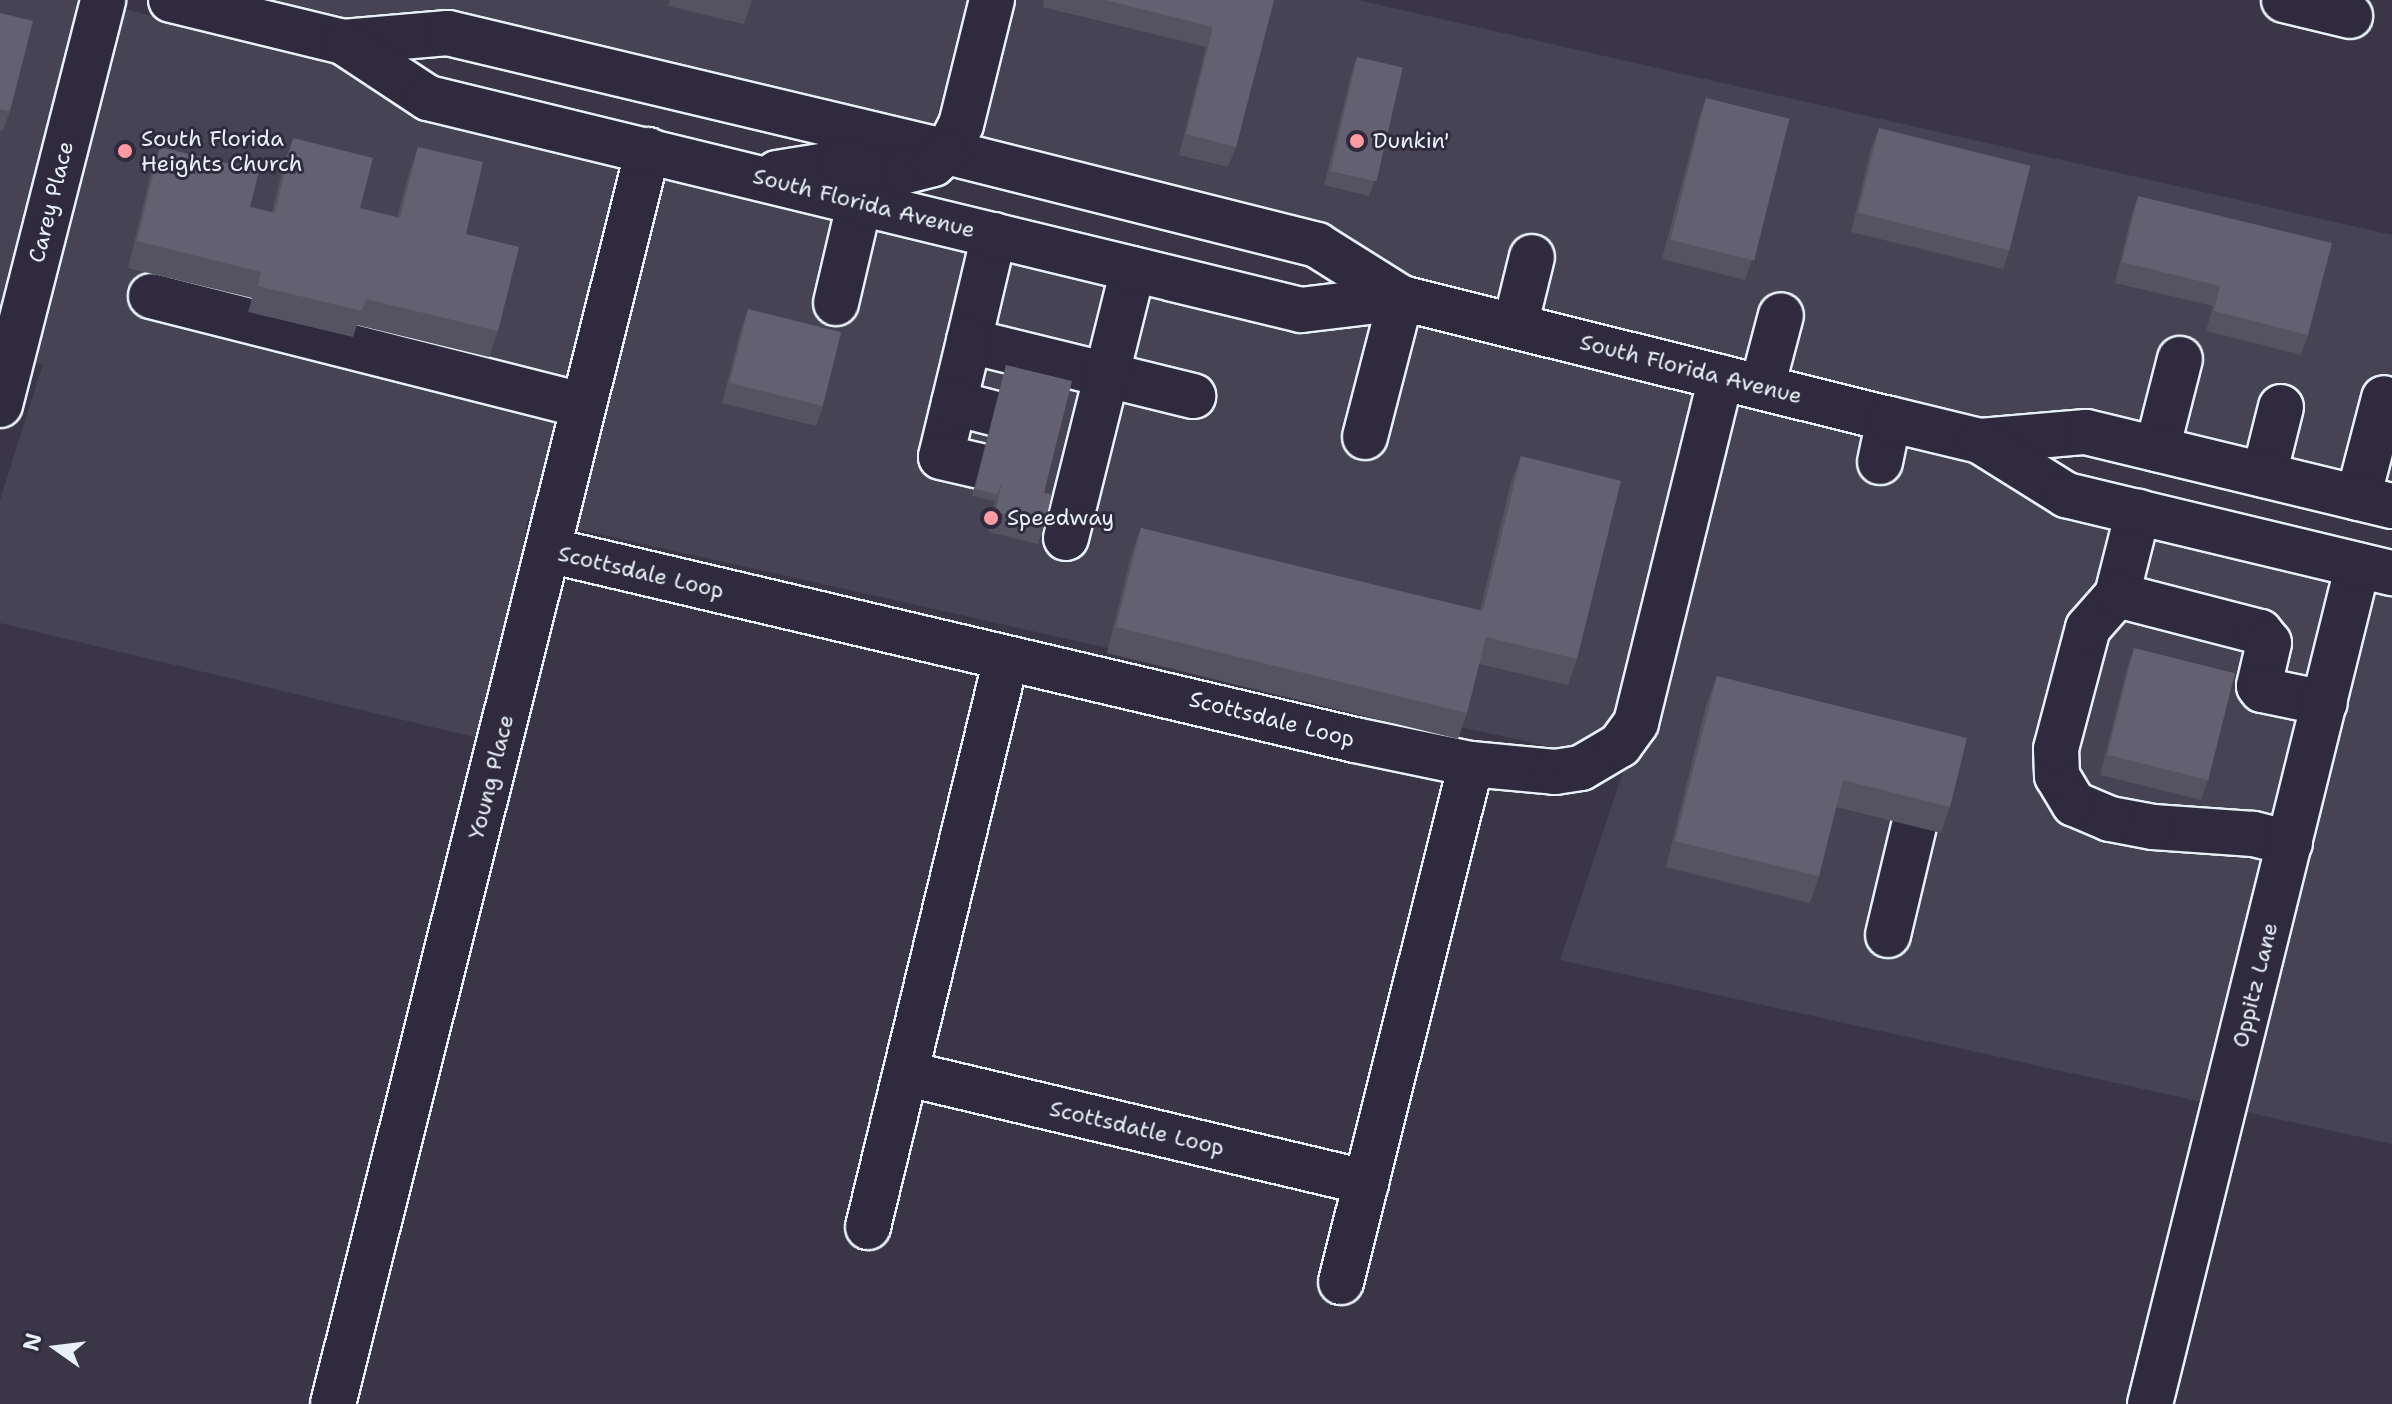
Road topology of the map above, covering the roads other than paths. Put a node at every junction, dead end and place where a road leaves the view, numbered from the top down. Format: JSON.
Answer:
{"nodes":[{"id":1,"x":103,"y":0,"type":"edge"},
{"id":2,"x":171,"y":0,"type":"edge"},
{"id":3,"x":992,"y":0,"type":"edge"},
{"id":4,"x":2284,"y":0,"type":"edge"},
{"id":5,"x":2350,"y":16,"type":"dead end"},
{"id":6,"x":343,"y":42,"type":"junction"},
{"id":7,"x":648,"y":150,"type":"junction"},
{"id":8,"x":947,"y":152,"type":"junction"},
{"id":9,"x":755,"y":176,"type":"junction"},
{"id":10,"x":860,"y":201,"type":"junction"},
{"id":11,"x":994,"y":235,"type":"junction"},
{"id":12,"x":1532,"y":257,"type":"dead end"},
{"id":13,"x":1133,"y":269,"type":"junction"},
{"id":14,"x":151,"y":296,"type":"dead end"},
{"id":15,"x":1401,"y":298,"type":"junction"},
{"id":16,"x":836,"y":303,"type":"dead end"},
{"id":17,"x":1781,"y":315,"type":"dead end"},
{"id":18,"x":1515,"y":326,"type":"junction"},
{"id":19,"x":969,"y":341,"type":"junction"},
{"id":20,"x":2180,"y":359,"type":"dead end"},
{"id":21,"x":1107,"y":374,"type":"junction"},
{"id":22,"x":1742,"y":382,"type":"junction"},
{"id":23,"x":1193,"y":396,"type":"dead end"},
{"id":24,"x":2384,"y":398,"type":"dead end"},
{"id":25,"x":0,"y":405,"type":"edge"},
{"id":26,"x":583,"y":405,"type":"junction"},
{"id":27,"x":2281,"y":407,"type":"dead end"},
{"id":28,"x":1889,"y":419,"type":"junction"},
{"id":29,"x":1365,"y":437,"type":"dead end"},
{"id":30,"x":1980,"y":441,"type":"junction"},
{"id":31,"x":2157,"y":449,"type":"junction"},
{"id":32,"x":1880,"y":462,"type":"dead end"},
{"id":33,"x":979,"y":466,"type":"edge"},
{"id":34,"x":2264,"y":475,"type":"junction"},
{"id":35,"x":2375,"y":502,"type":"edge"},
{"id":36,"x":2138,"y":512,"type":"junction"},
{"id":37,"x":1066,"y":538,"type":"dead end"},
{"id":38,"x":548,"y":550,"type":"junction"},
{"id":39,"x":2381,"y":560,"type":"edge"},
{"id":40,"x":2117,"y":595,"type":"junction"},
{"id":41,"x":1006,"y":659,"type":"junction"},
{"id":42,"x":2325,"y":703,"type":"junction"},
{"id":43,"x":1471,"y":764,"type":"junction"},
{"id":44,"x":1914,"y":826,"type":"edge"},
{"id":45,"x":2290,"y":843,"type":"junction"},
{"id":46,"x":1888,"y":935,"type":"dead end"},
{"id":47,"x":908,"y":1074,"type":"junction"},
{"id":48,"x":1366,"y":1182,"type":"junction"},
{"id":49,"x":868,"y":1227,"type":"dead end"},
{"id":50,"x":1341,"y":1282,"type":"dead end"},
{"id":51,"x":333,"y":1404,"type":"edge"},
{"id":52,"x":2150,"y":1404,"type":"edge"}],
"edges":[{"from":1,"to":25,"type":"street","name":"Carey Place"},
{"from":2,"to":6,"type":"street","name":"South Florida Avenue"},
{"from":3,"to":8,"type":"street"},
{"from":4,"to":5,"type":"street"},
{"from":6,"to":7,"type":"street","name":"South Florida Avenue"},
{"from":6,"to":8,"type":"street","name":"South Florida Avenue"},
{"from":7,"to":9,"type":"street","name":"South Florida Avenue"},
{"from":7,"to":26,"type":"street","name":"Young Place"},
{"from":8,"to":9,"type":"street"},
{"from":8,"to":15,"type":"street","name":"South Florida Avenue"},
{"from":9,"to":10,"type":"street","name":"South Florida Avenue"},
{"from":10,"to":11,"type":"street","name":"South Florida Avenue"},
{"from":10,"to":16,"type":"street"},
{"from":11,"to":13,"type":"street","name":"South Florida Avenue"},
{"from":11,"to":19,"type":"street"},
{"from":12,"to":18,"type":"street"},
{"from":13,"to":15,"type":"street","name":"South Florida Avenue"},
{"from":13,"to":21,"type":"street"},
{"from":14,"to":26,"type":"street"},
{"from":15,"to":18,"type":"street","name":"South Florida Avenue"},
{"from":15,"to":29,"type":"street"},
{"from":17,"to":22,"type":"street","name":"Scottsdale Loop"},
{"from":18,"to":22,"type":"street","name":"South Florida Avenue"},
{"from":19,"to":21,"type":"street"},
{"from":19,"to":33,"type":"street"},
{"from":20,"to":31,"type":"street"},
{"from":21,"to":23,"type":"street"},
{"from":21,"to":37,"type":"street"},
{"from":22,"to":28,"type":"street","name":"South Florida Avenue"},
{"from":22,"to":43,"type":"street","name":"Scottsdale Loop"},
{"from":24,"to":35,"type":"street"},
{"from":26,"to":38,"type":"street","name":"Young Place"},
{"from":27,"to":34,"type":"street"},
{"from":28,"to":30,"type":"street","name":"South Florida Avenue"},
{"from":28,"to":32,"type":"street"},
{"from":30,"to":31,"type":"street","name":"South Florida Avenue"},
{"from":30,"to":36,"type":"street","name":"South Florida Avenue"},
{"from":31,"to":34,"type":"street","name":"South Florida Avenue"},
{"from":34,"to":35,"type":"street","name":"South Florida Avenue"},
{"from":36,"to":39,"type":"street","name":"South Florida Avenue"},
{"from":36,"to":40,"type":"street"},
{"from":38,"to":41,"type":"street","name":"Scottsdale Loop"},
{"from":38,"to":51,"type":"street","name":"Young Place"},
{"from":39,"to":42,"type":"street","name":"Oppitz Lane"},
{"from":40,"to":42,"type":"street"},
{"from":40,"to":45,"type":"street"},
{"from":41,"to":43,"type":"street","name":"Scottsdale Loop"},
{"from":41,"to":47,"type":"street"},
{"from":42,"to":45,"type":"street","name":"Oppitz Lane"},
{"from":43,"to":48,"type":"street"},
{"from":44,"to":46,"type":"street"},
{"from":45,"to":52,"type":"street","name":"Oppitz Lane"},
{"from":47,"to":48,"type":"street","name":"Scottsdatle Loop"},
{"from":47,"to":49,"type":"street"},
{"from":48,"to":50,"type":"street"}]}
